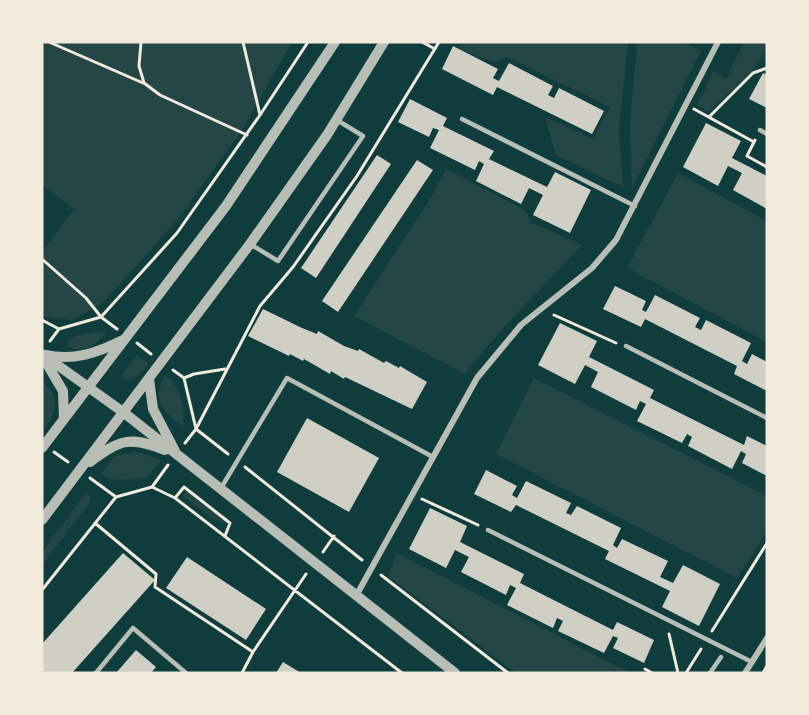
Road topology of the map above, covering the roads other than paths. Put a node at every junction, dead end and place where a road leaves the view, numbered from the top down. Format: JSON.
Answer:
{"nodes":[{"id":1,"x":335,"y":42,"type":"edge"},
{"id":2,"x":384,"y":42,"type":"edge"},
{"id":3,"x":718,"y":42,"type":"edge"},
{"id":4,"x":462,"y":119,"type":"dead end"},
{"id":5,"x":336,"y":120,"type":"junction"},
{"id":6,"x":760,"y":130,"type":"road end"},
{"id":7,"x":767,"y":134,"type":"edge"},
{"id":8,"x":635,"y":206,"type":"junction"},
{"id":9,"x":250,"y":244,"type":"junction"},
{"id":10,"x":128,"y":337,"type":"junction"},
{"id":11,"x":626,"y":346,"type":"road end"},
{"id":12,"x":43,"y":352,"type":"edge"},
{"id":13,"x":149,"y":379,"type":"junction"},
{"id":14,"x":89,"y":386,"type":"junction"},
{"id":15,"x":123,"y":412,"type":"junction"},
{"id":16,"x":767,"y":418,"type":"edge"},
{"id":17,"x":64,"y":419,"type":"junction"},
{"id":18,"x":42,"y":448,"type":"edge"},
{"id":19,"x":177,"y":454,"type":"junction"},
{"id":20,"x":433,"y":457,"type":"junction"},
{"id":21,"x":78,"y":470,"type":"junction"},
{"id":22,"x":220,"y":489,"type":"junction"},
{"id":23,"x":42,"y":520,"type":"edge"},
{"id":24,"x":488,"y":530,"type":"road end"},
{"id":25,"x":356,"y":596,"type":"junction"},
{"id":26,"x":767,"y":638,"type":"edge"},
{"id":27,"x":721,"y":657,"type":"dead end"},
{"id":28,"x":752,"y":662,"type":"junction"},
{"id":29,"x":96,"y":673,"type":"edge"},
{"id":30,"x":186,"y":673,"type":"edge"},
{"id":31,"x":455,"y":673,"type":"edge"},
{"id":32,"x":710,"y":673,"type":"edge"},
{"id":33,"x":745,"y":673,"type":"edge"}],
"edges":[{"from":1,"to":10,"type":"street"},
{"from":2,"to":5,"type":"street"},
{"from":3,"to":8,"type":"street"},
{"from":4,"to":8,"type":"lane"},
{"from":5,"to":9,"type":"street"},
{"from":5,"to":9,"type":"lane"},
{"from":6,"to":7,"type":"lane"},
{"from":8,"to":20,"type":"street"},
{"from":9,"to":13,"type":"street"},
{"from":10,"to":12,"type":"street"},
{"from":10,"to":14,"type":"street"},
{"from":11,"to":16,"type":"lane"},
{"from":12,"to":14,"type":"street"},
{"from":12,"to":17,"type":"street"},
{"from":13,"to":15,"type":"street"},
{"from":13,"to":19,"type":"street"},
{"from":14,"to":15,"type":"street"},
{"from":14,"to":17,"type":"street"},
{"from":15,"to":19,"type":"street"},
{"from":15,"to":21,"type":"street"},
{"from":17,"to":18,"type":"street"},
{"from":19,"to":21,"type":"street"},
{"from":19,"to":22,"type":"street"},
{"from":20,"to":22,"type":"lane"},
{"from":20,"to":25,"type":"street"},
{"from":21,"to":23,"type":"street"},
{"from":22,"to":25,"type":"street"},
{"from":24,"to":28,"type":"lane"},
{"from":25,"to":31,"type":"street"},
{"from":26,"to":28,"type":"street"},
{"from":27,"to":32,"type":"lane"},
{"from":28,"to":33,"type":"street"},
{"from":29,"to":30,"type":"lane"}]}
